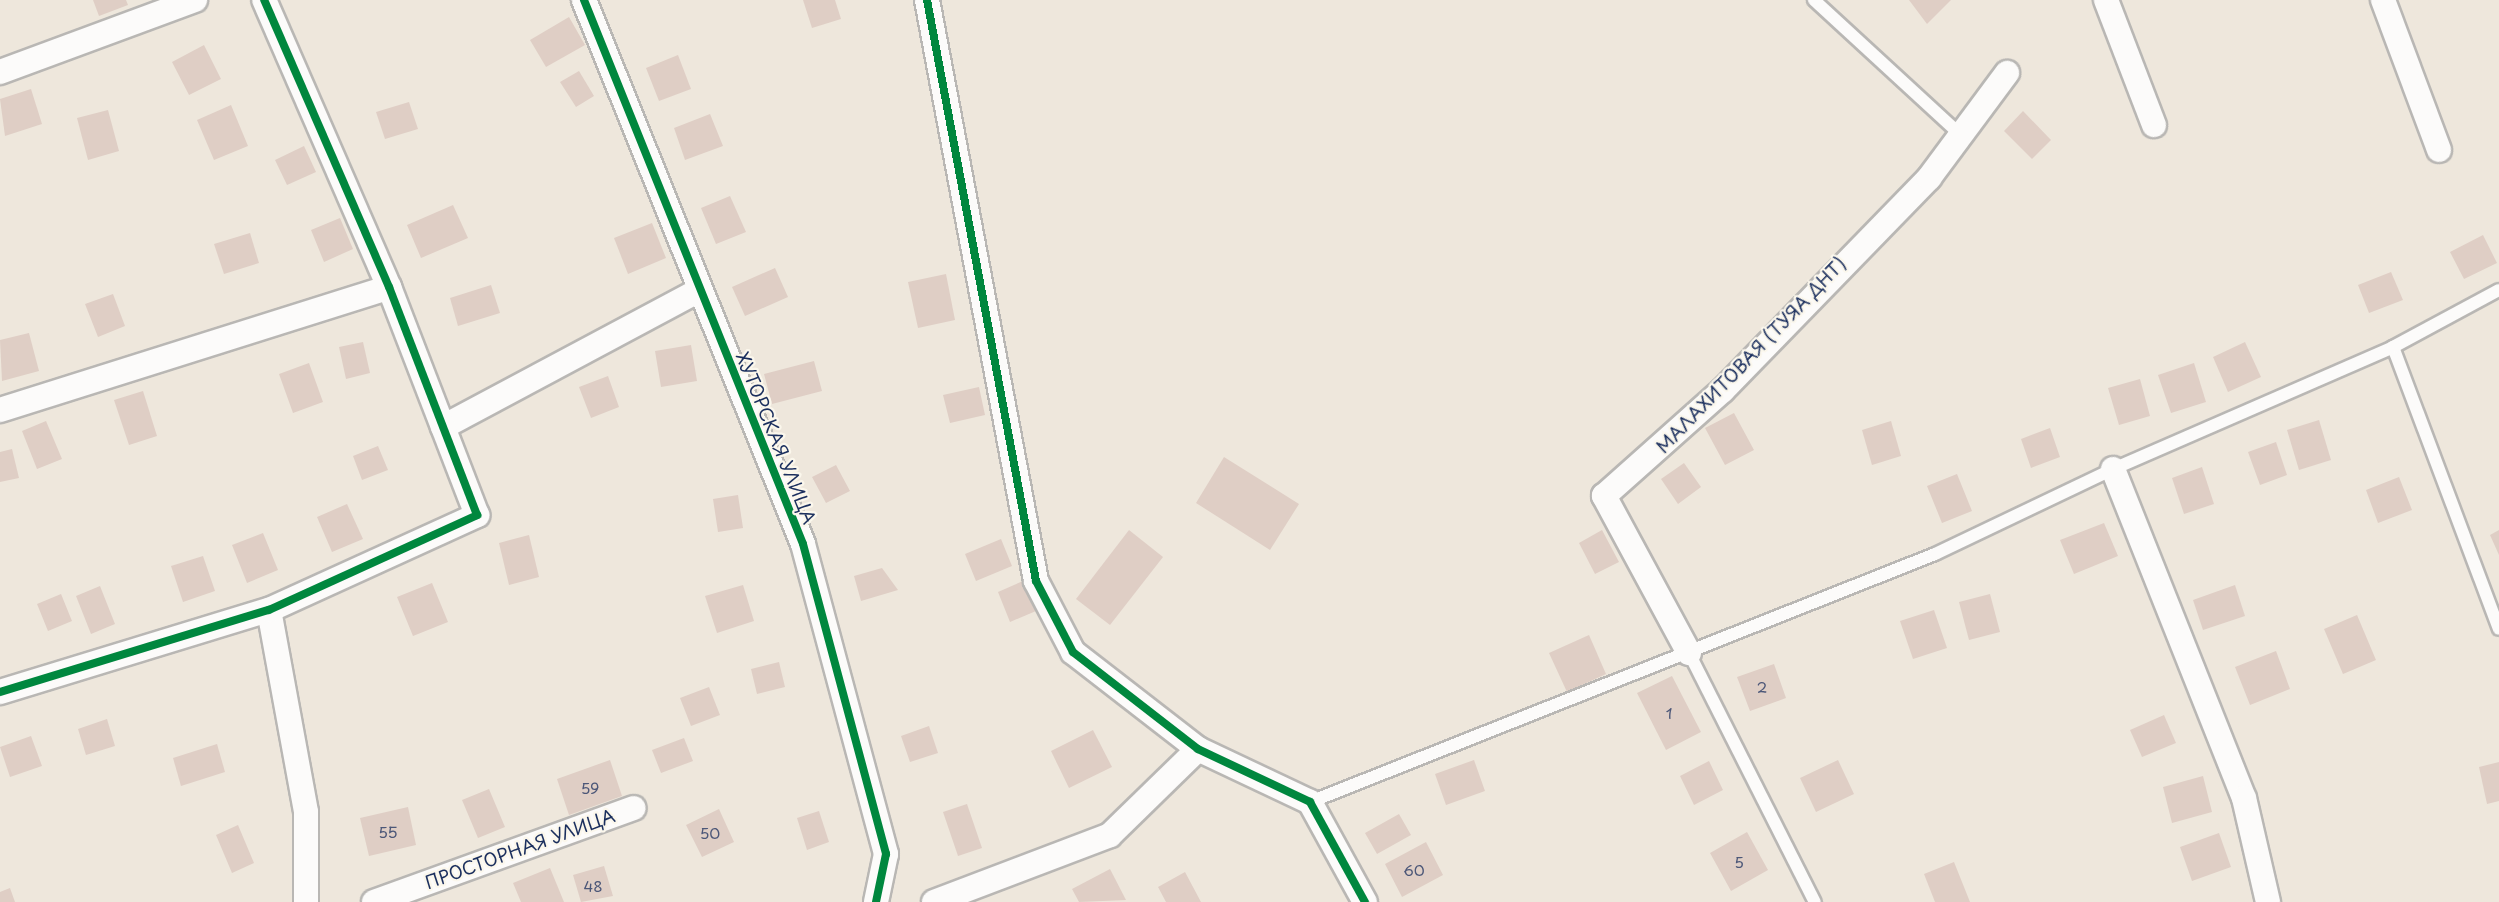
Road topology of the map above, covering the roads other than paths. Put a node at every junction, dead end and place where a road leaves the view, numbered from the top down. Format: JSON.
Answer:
{"nodes":[{"id":1,"x":195,"y":0,"type":"edge"},
{"id":2,"x":264,"y":0,"type":"edge"},
{"id":3,"x":584,"y":0,"type":"edge"},
{"id":4,"x":927,"y":0,"type":"edge"},
{"id":5,"x":1814,"y":0,"type":"edge"},
{"id":6,"x":2106,"y":0,"type":"edge"},
{"id":7,"x":2383,"y":0,"type":"edge"},
{"id":8,"x":0,"y":72,"type":"edge"},
{"id":9,"x":2007,"y":73,"type":"dead end"},
{"id":10,"x":2154,"y":125,"type":"dead end"},
{"id":11,"x":1962,"y":136,"type":"junction"},
{"id":12,"x":2439,"y":150,"type":"dead end"},
{"id":13,"x":389,"y":287,"type":"junction"},
{"id":14,"x":700,"y":290,"type":"junction"},
{"id":15,"x":2499,"y":290,"type":"edge"},
{"id":16,"x":2393,"y":347,"type":"junction"},
{"id":17,"x":0,"y":410,"type":"edge"},
{"id":18,"x":443,"y":426,"type":"junction"},
{"id":19,"x":2113,"y":469,"type":"junction"},
{"id":20,"x":269,"y":609,"type":"junction"},
{"id":21,"x":2499,"y":629,"type":"edge"},
{"id":22,"x":1689,"y":653,"type":"junction"},
{"id":23,"x":0,"y":692,"type":"edge"},
{"id":24,"x":1198,"y":749,"type":"junction"},
{"id":25,"x":1310,"y":802,"type":"junction"},
{"id":26,"x":633,"y":808,"type":"dead end"},
{"id":27,"x":306,"y":902,"type":"edge"},
{"id":28,"x":374,"y":902,"type":"edge"},
{"id":29,"x":876,"y":902,"type":"edge"},
{"id":30,"x":934,"y":902,"type":"edge"},
{"id":31,"x":1365,"y":902,"type":"edge"},
{"id":32,"x":1815,"y":902,"type":"edge"},
{"id":33,"x":2268,"y":902,"type":"edge"}],
"edges":[{"from":1,"to":8,"type":"street"},
{"from":2,"to":13,"type":"street"},
{"from":3,"to":14,"type":"street","name":"ХУТОРСКАЯ УЛИЦА"},
{"from":4,"to":24,"type":"street"},
{"from":5,"to":11,"type":"lane"},
{"from":6,"to":10,"type":"street"},
{"from":7,"to":12,"type":"street"},
{"from":9,"to":11,"type":"street","name":"МАЛАХИТОВАЯ (ТУЯА ДНТ)"},
{"from":11,"to":22,"type":"street","name":"МАЛАХИТОВАЯ (ТУЯА ДНТ)"},
{"from":13,"to":17,"type":"street"},
{"from":13,"to":18,"type":"street"},
{"from":14,"to":18,"type":"street"},
{"from":14,"to":29,"type":"street","name":"ХУТОРСКАЯ УЛИЦА"},
{"from":15,"to":16,"type":"lane"},
{"from":16,"to":19,"type":"lane"},
{"from":16,"to":21,"type":"lane"},
{"from":18,"to":20,"type":"street"},
{"from":19,"to":22,"type":"lane"},
{"from":19,"to":33,"type":"street"},
{"from":20,"to":23,"type":"street"},
{"from":20,"to":27,"type":"street"},
{"from":22,"to":25,"type":"lane"},
{"from":22,"to":32,"type":"lane"},
{"from":24,"to":25,"type":"street"},
{"from":24,"to":30,"type":"street"},
{"from":25,"to":31,"type":"street"},
{"from":26,"to":28,"type":"street","name":"ПРОСТОРНАЯ УЛИЦА"}]}
